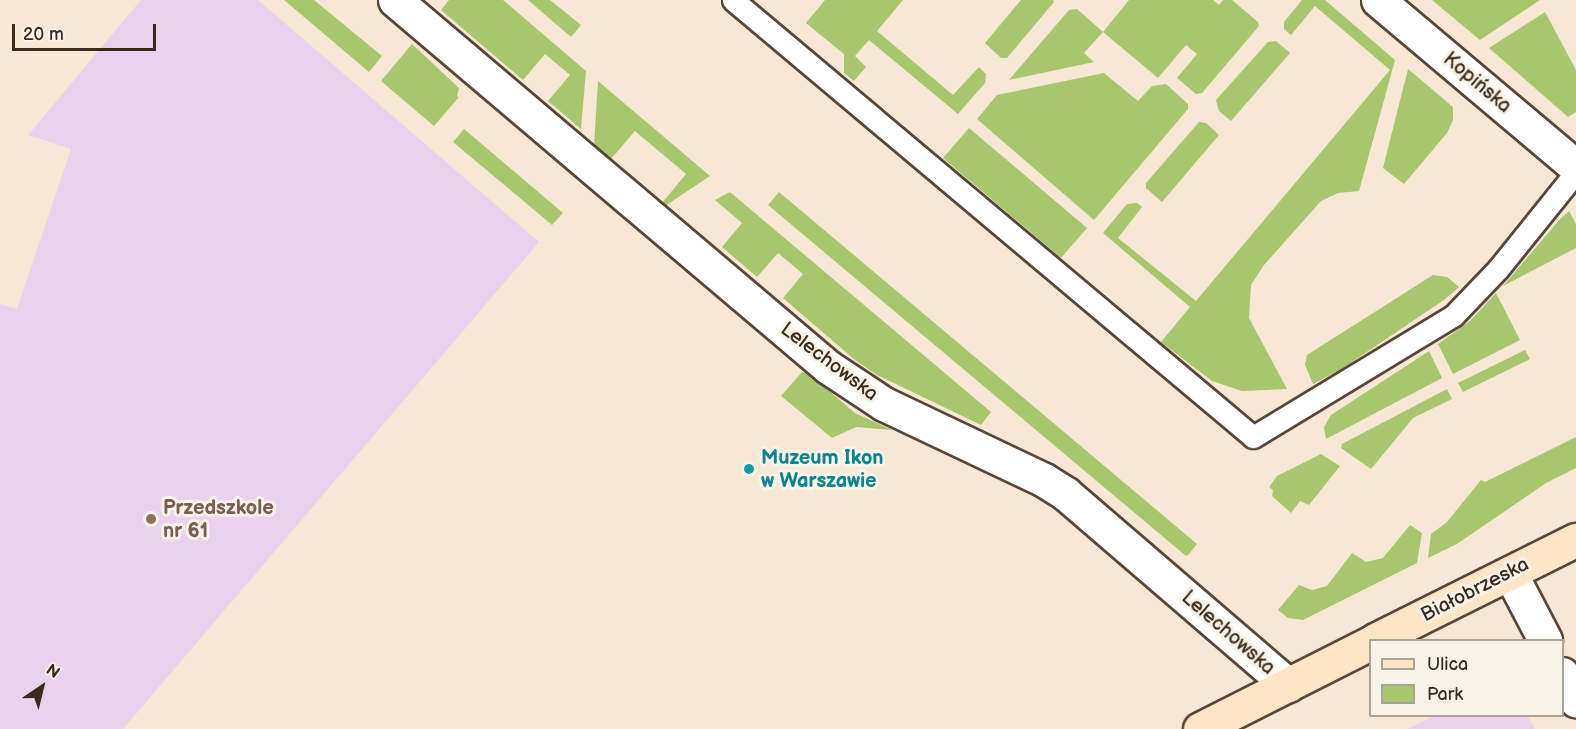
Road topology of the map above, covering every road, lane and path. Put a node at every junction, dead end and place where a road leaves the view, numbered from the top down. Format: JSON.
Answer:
{"nodes":[{"id":1,"x":395,"y":0,"type":"edge"},
{"id":2,"x":733,"y":0,"type":"edge"},
{"id":3,"x":1378,"y":0,"type":"edge"},
{"id":4,"x":1576,"y":167,"type":"edge"},
{"id":5,"x":1576,"y":172,"type":"edge"},
{"id":6,"x":1576,"y":540,"type":"edge"},
{"id":7,"x":1510,"y":573,"type":"junction"},
{"id":8,"x":1377,"y":639,"type":"edge"},
{"id":9,"x":1544,"y":639,"type":"edge"},
{"id":10,"x":1369,"y":644,"type":"edge"},
{"id":11,"x":1564,"y":676,"type":"edge"},
{"id":12,"x":1288,"y":685,"type":"junction"},
{"id":13,"x":1576,"y":700,"type":"edge"},
{"id":14,"x":1200,"y":729,"type":"edge"}],
"edges":[{"from":1,"to":12,"type":"street","name":"Lelechowska"},
{"from":2,"to":5,"type":"lane"},
{"from":3,"to":4,"type":"street","name":"Kopińska"},
{"from":6,"to":7,"type":"street","name":"Białobrzeska"},
{"from":7,"to":8,"type":"street","name":"Białobrzeska"},
{"from":7,"to":9,"type":"street"},
{"from":10,"to":12,"type":"street"},
{"from":11,"to":13,"type":"street"},
{"from":12,"to":14,"type":"street"}]}
